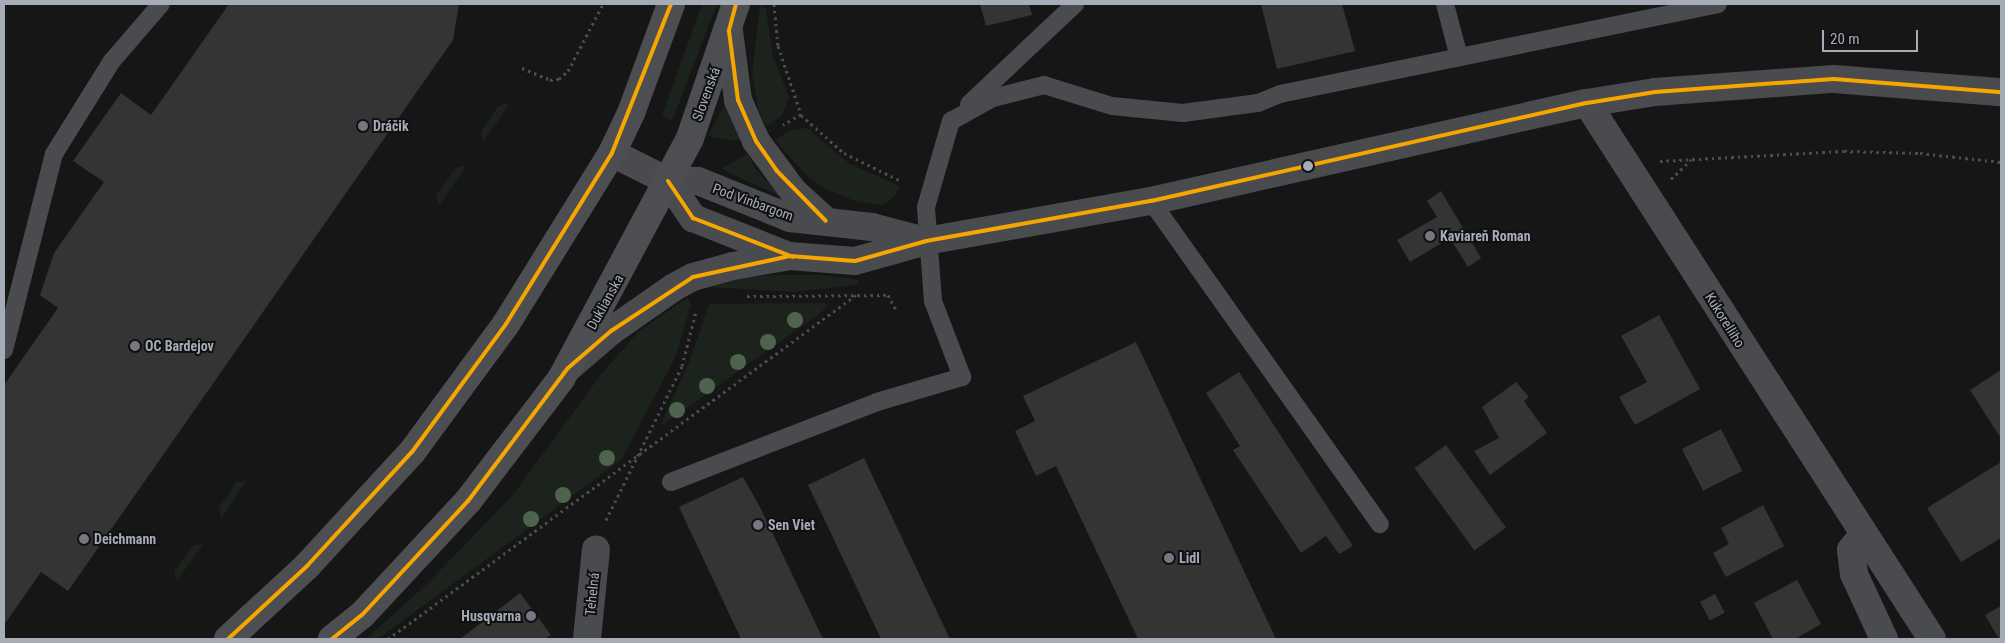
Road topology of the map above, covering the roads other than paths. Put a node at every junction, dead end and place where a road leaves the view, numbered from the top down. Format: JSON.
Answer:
{"nodes":[{"id":1,"x":161,"y":4,"type":"edge"},
{"id":2,"x":671,"y":4,"type":"edge"},
{"id":3,"x":736,"y":4,"type":"edge"},
{"id":4,"x":1075,"y":4,"type":"edge"},
{"id":5,"x":1445,"y":4,"type":"edge"},
{"id":6,"x":1718,"y":4,"type":"edge"},
{"id":7,"x":729,"y":31,"type":"junction"},
{"id":8,"x":1459,"y":57,"type":"junction"},
{"id":9,"x":2001,"y":92,"type":"edge"},
{"id":10,"x":1587,"y":103,"type":"junction"},
{"id":11,"x":951,"y":121,"type":"junction"},
{"id":12,"x":612,"y":153,"type":"junction"},
{"id":13,"x":668,"y":180,"type":"junction"},
{"id":14,"x":1151,"y":201,"type":"junction"},
{"id":15,"x":826,"y":221,"type":"junction"},
{"id":16,"x":926,"y":241,"type":"junction"},
{"id":17,"x":790,"y":256,"type":"junction"},
{"id":18,"x":4,"y":350,"type":"edge"},
{"id":19,"x":568,"y":368,"type":"junction"},
{"id":20,"x":671,"y":482,"type":"dead end"},
{"id":21,"x":1380,"y":524,"type":"dead end"},
{"id":22,"x":1862,"y":536,"type":"junction"},
{"id":23,"x":596,"y":549,"type":"road end"},
{"id":24,"x":228,"y":639,"type":"edge"},
{"id":25,"x":332,"y":639,"type":"edge"},
{"id":26,"x":587,"y":639,"type":"edge"},
{"id":27,"x":1884,"y":639,"type":"edge"},
{"id":28,"x":1932,"y":639,"type":"edge"}],
"edges":[{"from":1,"to":18,"type":"lane"},
{"from":2,"to":12,"type":"main road"},
{"from":3,"to":7,"type":"main road","name":"Slovenská"},
{"from":4,"to":11,"type":"lane"},
{"from":5,"to":8,"type":"lane"},
{"from":6,"to":8,"type":"lane"},
{"from":7,"to":13,"type":"main road","name":"Slovenská"},
{"from":7,"to":15,"type":"street"},
{"from":8,"to":11,"type":"lane"},
{"from":9,"to":10,"type":"street","name":"Pod Vinbargom"},
{"from":10,"to":14,"type":"street","name":"Pod Vinbargom"},
{"from":10,"to":22,"type":"street","name":"Kukorelliho"},
{"from":11,"to":16,"type":"lane"},
{"from":12,"to":13,"type":"street","name":"Pod Vinbargom"},
{"from":12,"to":24,"type":"main road"},
{"from":13,"to":15,"type":"street","name":"Pod Vinbargom"},
{"from":13,"to":17,"type":"street","name":"Pod Vinbargom"},
{"from":13,"to":19,"type":"main road","name":"Duklianska"},
{"from":14,"to":16,"type":"street","name":"Pod Vinbargom"},
{"from":14,"to":21,"type":"lane"},
{"from":15,"to":16,"type":"street","name":"Pod Vinbargom"},
{"from":16,"to":17,"type":"street","name":"Pod Vinbargom"},
{"from":16,"to":20,"type":"lane"},
{"from":17,"to":19,"type":"street","name":"Pod Vinbargom"},
{"from":19,"to":25,"type":"main road","name":"Duklianska"},
{"from":22,"to":27,"type":"street"},
{"from":22,"to":28,"type":"street","name":"Kukorelliho"},
{"from":23,"to":26,"type":"street","name":"Tehelná"}]}
